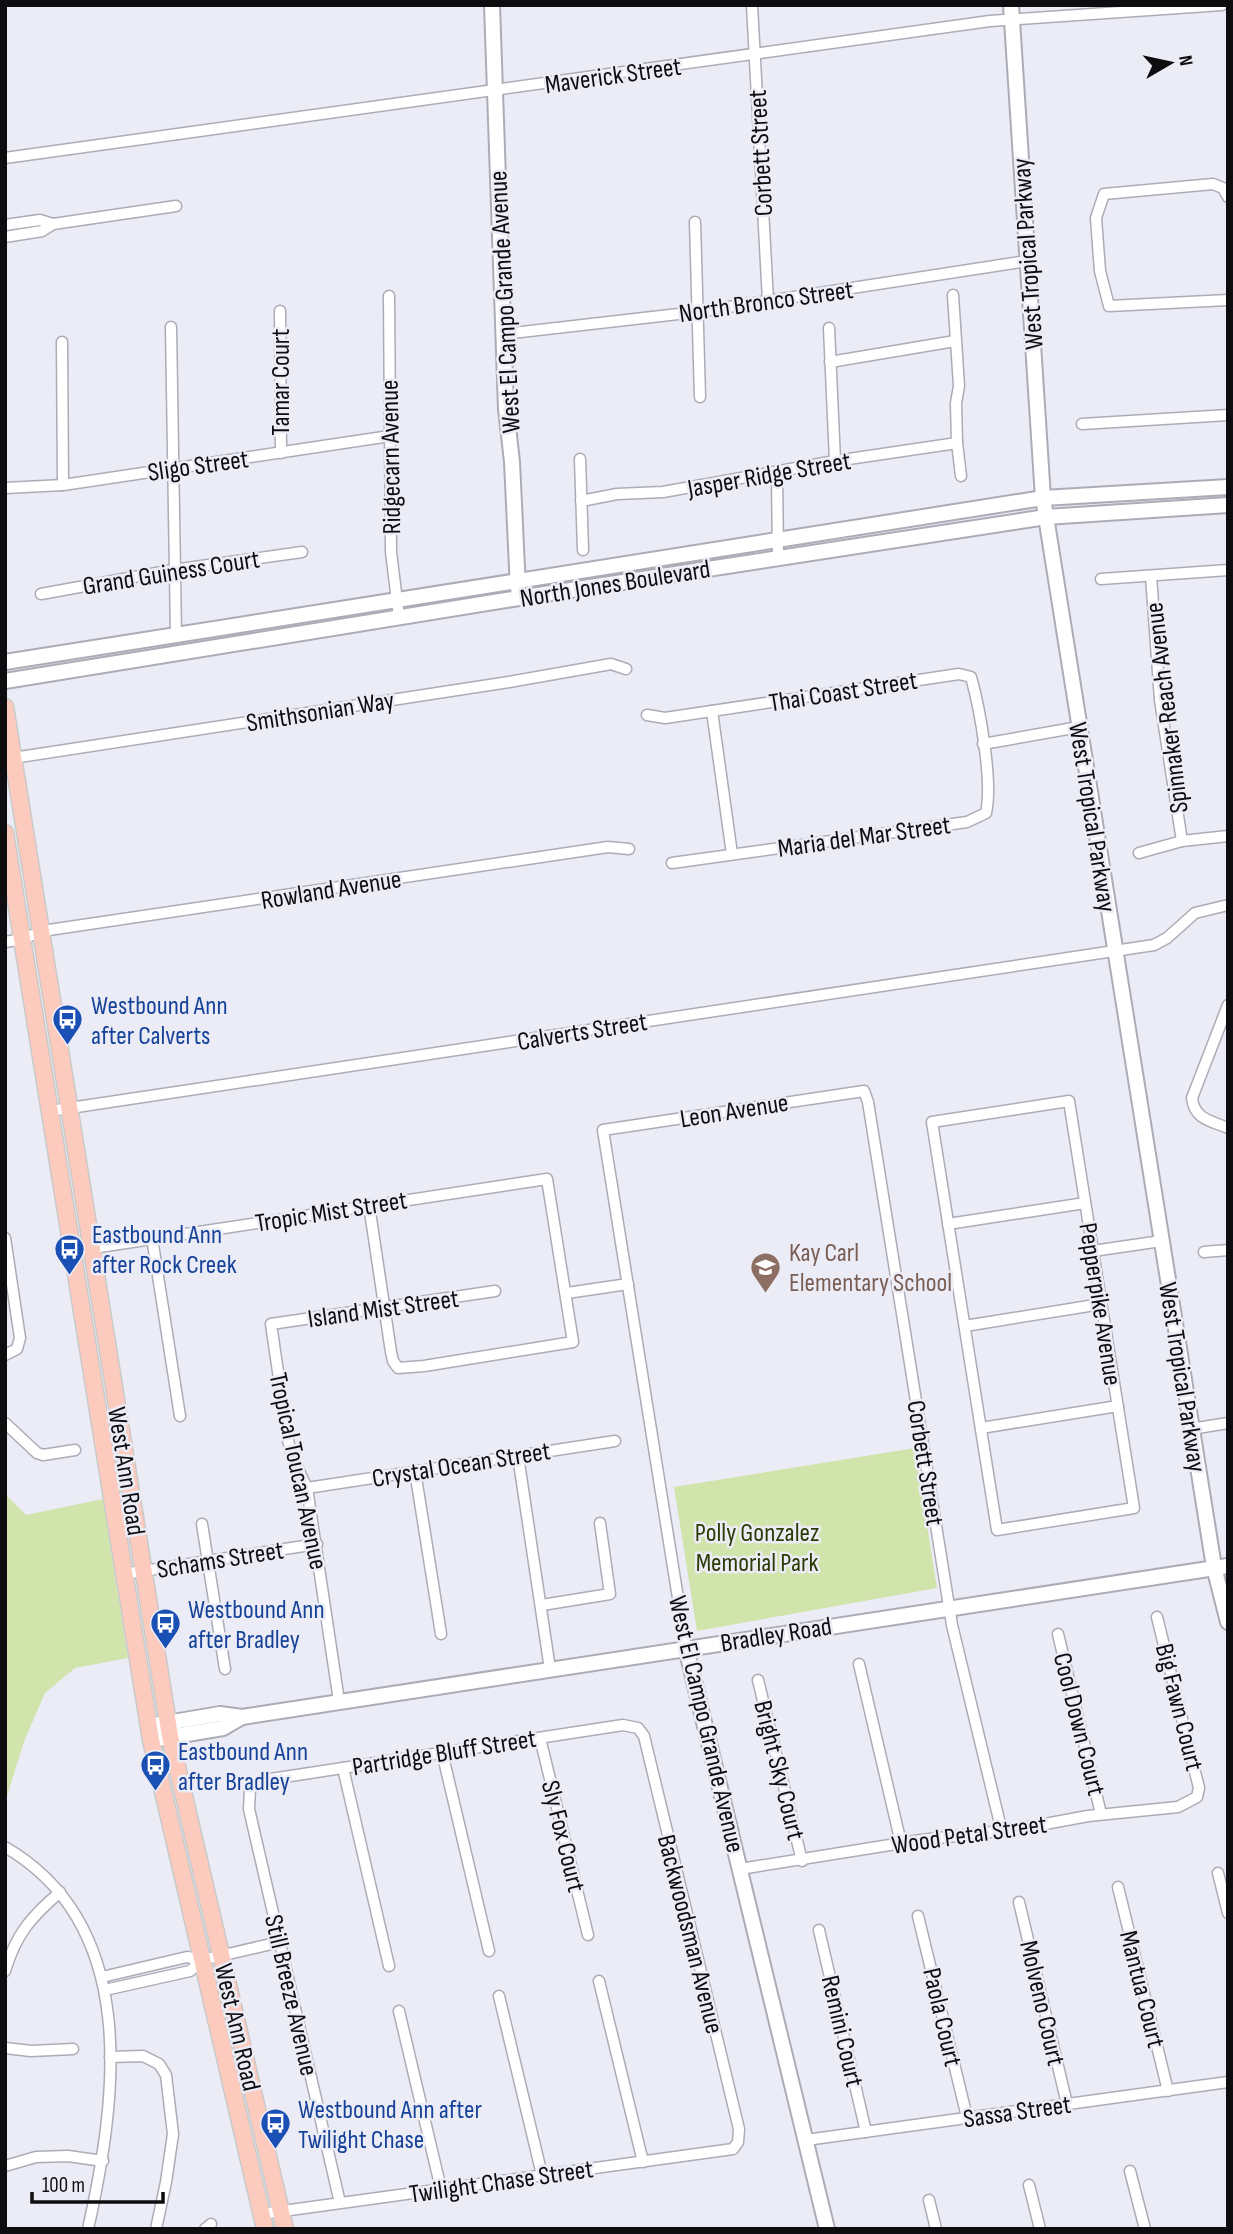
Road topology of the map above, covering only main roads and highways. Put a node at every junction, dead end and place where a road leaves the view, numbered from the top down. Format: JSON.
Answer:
{"nodes":[{"id":1,"x":492,"y":5,"type":"edge"},
{"id":2,"x":1011,"y":12,"type":"edge"},
{"id":3,"x":1228,"y":487,"type":"edge"},
{"id":4,"x":1043,"y":498,"type":"junction"},
{"id":5,"x":1228,"y":505,"type":"edge"},
{"id":6,"x":1046,"y":517,"type":"junction"},
{"id":7,"x":517,"y":582,"type":"junction"},
{"id":8,"x":519,"y":598,"type":"junction"},
{"id":9,"x":5,"y":662,"type":"edge"},
{"id":10,"x":5,"y":681,"type":"edge"},
{"id":11,"x":5,"y":707,"type":"edge"},
{"id":12,"x":5,"y":833,"type":"edge"},
{"id":13,"x":33,"y":935,"type":"junction"},
{"id":14,"x":1221,"y":1566,"type":"edge"},
{"id":15,"x":1228,"y":1622,"type":"edge"},
{"id":16,"x":686,"y":1648,"type":"junction"},
{"id":17,"x":169,"y":1729,"type":"junction"},
{"id":18,"x":150,"y":1733,"type":"junction"},
{"id":19,"x":263,"y":2221,"type":"edge"},
{"id":20,"x":285,"y":2229,"type":"edge"},
{"id":21,"x":827,"y":2229,"type":"edge"}],
"edges":[{"from":1,"to":7,"type":"main road","name":"West El Campo Grande Avenue"},
{"from":2,"to":4,"type":"main road","name":"West Tropical Parkway"},
{"from":3,"to":4,"type":"main road","name":"North Jones Boulevard"},
{"from":4,"to":6,"type":"main road","name":"West Tropical Parkway"},
{"from":4,"to":7,"type":"main road","name":"North Jones Boulevard"},
{"from":5,"to":6,"type":"main road","name":"North Jones Boulevard"},
{"from":6,"to":8,"type":"main road","name":"North Jones Boulevard"},
{"from":6,"to":14,"type":"main road","name":"West Tropical Parkway"},
{"from":7,"to":8,"type":"main road","name":"West El Campo Grande Avenue"},
{"from":7,"to":9,"type":"main road","name":"North Jones Boulevard"},
{"from":8,"to":10,"type":"main road","name":"North Jones Boulevard"},
{"from":11,"to":13,"type":"main road","name":"West Ann Road"},
{"from":12,"to":13,"type":"main road","name":"West Ann Road"},
{"from":13,"to":17,"type":"main road","name":"West Ann Road"},
{"from":13,"to":18,"type":"main road","name":"West Ann Road"},
{"from":14,"to":15,"type":"main road","name":"West Tropical Parkway"},
{"from":14,"to":16,"type":"main road","name":"Bradley Road"},
{"from":16,"to":17,"type":"main road","name":"Bradley Road"},
{"from":16,"to":21,"type":"main road","name":"West El Campo Grande Avenue"},
{"from":17,"to":18,"type":"main road","name":"Bradley Road"},
{"from":17,"to":20,"type":"main road","name":"West Ann Road"},
{"from":18,"to":19,"type":"main road","name":"West Ann Road"}]}
